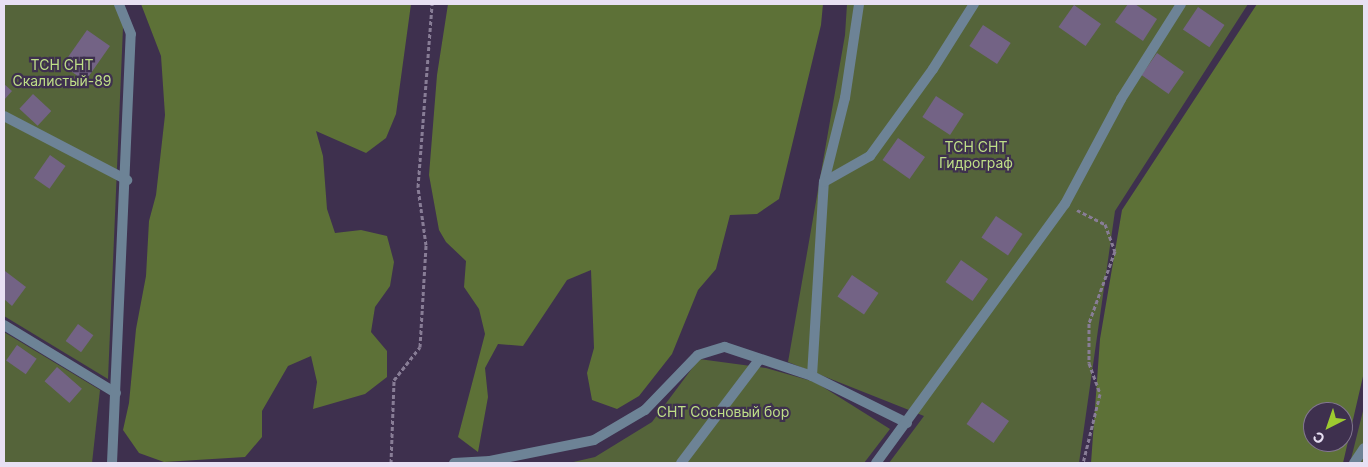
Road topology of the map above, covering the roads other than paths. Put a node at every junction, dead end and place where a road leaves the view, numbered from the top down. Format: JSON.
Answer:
{"nodes":[{"id":1,"x":119,"y":4,"type":"edge"},
{"id":2,"x":859,"y":4,"type":"edge"},
{"id":3,"x":974,"y":4,"type":"edge"},
{"id":4,"x":1181,"y":4,"type":"edge"},
{"id":5,"x":4,"y":116,"type":"edge"},
{"id":6,"x":127,"y":180,"type":"junction"},
{"id":7,"x":824,"y":182,"type":"junction"},
{"id":8,"x":4,"y":325,"type":"edge"},
{"id":9,"x":759,"y":360,"type":"junction"},
{"id":10,"x":812,"y":376,"type":"junction"},
{"id":11,"x":116,"y":393,"type":"junction"},
{"id":12,"x":907,"y":423,"type":"junction"},
{"id":13,"x":1364,"y":448,"type":"edge"},
{"id":14,"x":490,"y":462,"type":"edge"},
{"id":15,"x":112,"y":463,"type":"edge"},
{"id":16,"x":454,"y":463,"type":"edge"},
{"id":17,"x":680,"y":463,"type":"edge"},
{"id":18,"x":876,"y":463,"type":"edge"},
{"id":19,"x":1354,"y":463,"type":"edge"}],
"edges":[{"from":1,"to":6,"type":"lane"},
{"from":2,"to":7,"type":"lane"},
{"from":3,"to":7,"type":"lane"},
{"from":4,"to":12,"type":"lane"},
{"from":5,"to":6,"type":"lane"},
{"from":6,"to":11,"type":"lane"},
{"from":7,"to":10,"type":"lane"},
{"from":8,"to":11,"type":"lane"},
{"from":9,"to":10,"type":"lane"},
{"from":9,"to":14,"type":"lane"},
{"from":9,"to":17,"type":"lane"},
{"from":10,"to":12,"type":"lane"},
{"from":11,"to":15,"type":"lane"},
{"from":12,"to":18,"type":"lane"},
{"from":13,"to":19,"type":"lane"},
{"from":14,"to":16,"type":"lane"}]}
